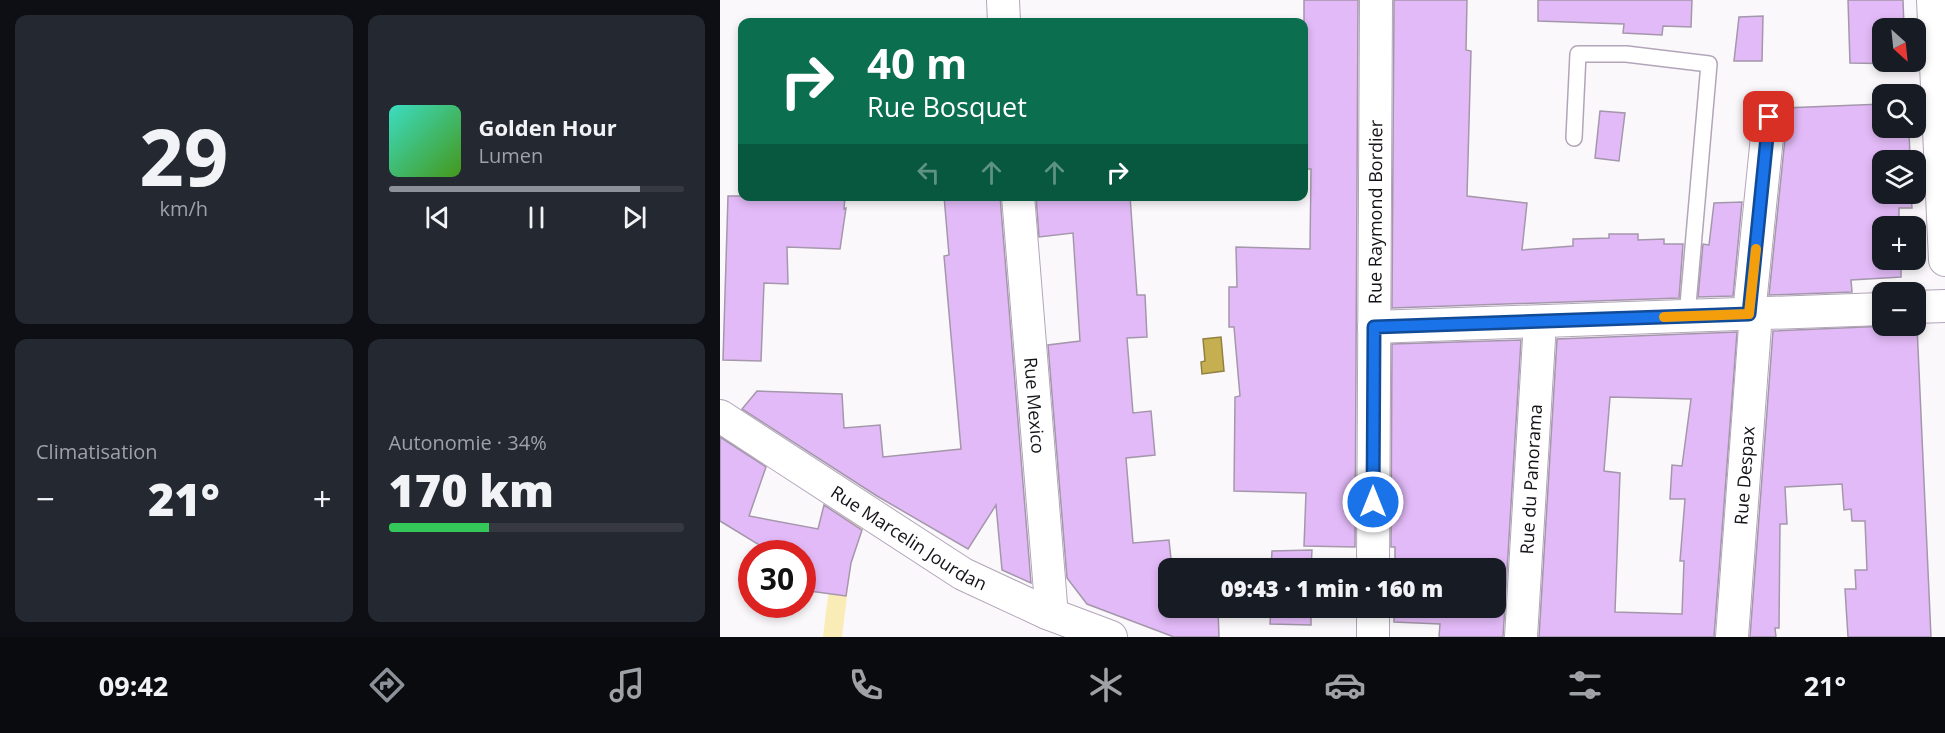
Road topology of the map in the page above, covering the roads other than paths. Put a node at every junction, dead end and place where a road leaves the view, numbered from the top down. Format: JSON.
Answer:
{"nodes":[{"id":1,"x":1003,"y":0,"type":"edge"},
{"id":2,"x":1376,"y":0,"type":"edge"},
{"id":3,"x":1933,"y":0,"type":"edge"},
{"id":4,"x":1004,"y":18,"type":"edge"},
{"id":5,"x":1769,"y":117,"type":"dead end"},
{"id":6,"x":1574,"y":138,"type":"dead end"},
{"id":7,"x":1018,"y":201,"type":"edge"},
{"id":8,"x":1945,"y":260,"type":"edge"},
{"id":9,"x":1945,"y":306,"type":"edge"},
{"id":10,"x":1926,"y":307,"type":"edge"},
{"id":11,"x":1872,"y":309,"type":"edge"},
{"id":12,"x":1753,"y":313,"type":"junction"},
{"id":13,"x":1687,"y":316,"type":"junction"},
{"id":14,"x":1540,"y":322,"type":"junction"},
{"id":15,"x":1374,"y":327,"type":"junction"},
{"id":16,"x":720,"y":416,"type":"edge"},
{"id":17,"x":1373,"y":558,"type":"edge"},
{"id":18,"x":1047,"y":614,"type":"junction"},
{"id":19,"x":1373,"y":618,"type":"edge"},
{"id":20,"x":1111,"y":637,"type":"edge"},
{"id":21,"x":1373,"y":637,"type":"edge"},
{"id":22,"x":1521,"y":637,"type":"edge"},
{"id":23,"x":1732,"y":637,"type":"edge"}],
"edges":[{"from":1,"to":4,"type":"street"},
{"from":2,"to":15,"type":"street","name":"Rue Raymond Bordier"},
{"from":3,"to":8,"type":"street"},
{"from":5,"to":12,"type":"street","name":"Rue Despax"},
{"from":6,"to":13,"type":"lane"},
{"from":7,"to":18,"type":"street","name":"Rue Mexico"},
{"from":9,"to":10,"type":"street"},
{"from":11,"to":12,"type":"street"},
{"from":12,"to":13,"type":"street"},
{"from":12,"to":23,"type":"street","name":"Rue Despax"},
{"from":13,"to":14,"type":"street"},
{"from":14,"to":15,"type":"street"},
{"from":14,"to":22,"type":"street","name":"Rue du Panorama"},
{"from":15,"to":17,"type":"street","name":"Rue Raymond Bordier"},
{"from":16,"to":18,"type":"street","name":"Rue Marcelin Jourdan"},
{"from":18,"to":20,"type":"street","name":"Rue Marcelin Jourdan"},
{"from":19,"to":21,"type":"street"}]}
